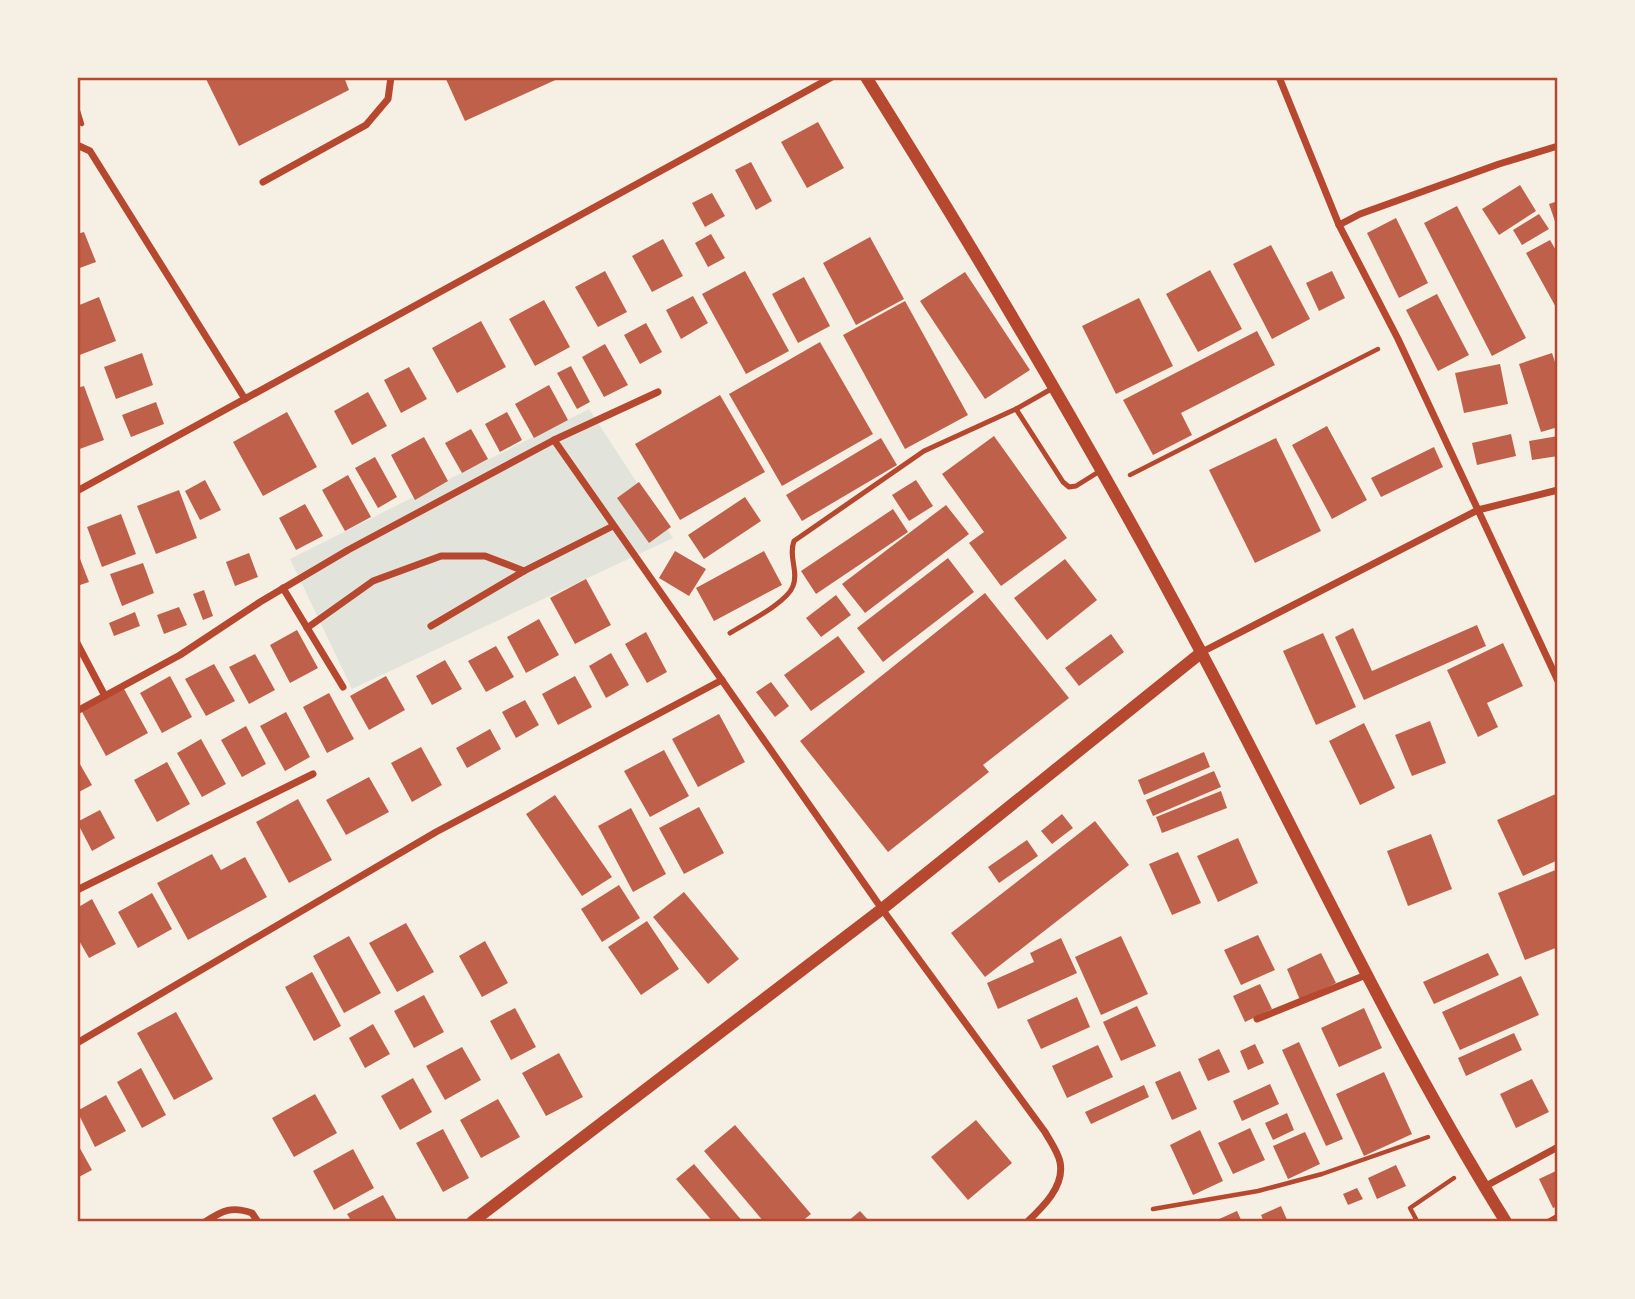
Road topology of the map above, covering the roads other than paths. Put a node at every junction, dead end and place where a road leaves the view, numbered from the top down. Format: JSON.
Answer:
{"nodes":[{"id":1,"x":391,"y":77,"type":"edge"},
{"id":2,"x":832,"y":77,"type":"edge"},
{"id":3,"x":866,"y":77,"type":"edge"},
{"id":4,"x":1279,"y":77,"type":"edge"},
{"id":5,"x":77,"y":145,"type":"edge"},
{"id":6,"x":1558,"y":146,"type":"edge"},
{"id":7,"x":263,"y":182,"type":"dead end"},
{"id":8,"x":1339,"y":225,"type":"junction"},
{"id":9,"x":1054,"y":387,"type":"junction"},
{"id":10,"x":658,"y":392,"type":"dead end"},
{"id":11,"x":244,"y":399,"type":"junction"},
{"id":12,"x":1016,"y":409,"type":"junction"},
{"id":13,"x":554,"y":440,"type":"junction"},
{"id":14,"x":1101,"y":470,"type":"junction"},
{"id":15,"x":1558,"y":490,"type":"edge"},
{"id":16,"x":77,"y":491,"type":"edge"},
{"id":17,"x":1478,"y":510,"type":"junction"},
{"id":18,"x":613,"y":526,"type":"junction"},
{"id":19,"x":524,"y":571,"type":"junction"},
{"id":20,"x":284,"y":588,"type":"junction"},
{"id":21,"x":431,"y":626,"type":"dead end"},
{"id":22,"x":307,"y":628,"type":"junction"},
{"id":23,"x":730,"y":633,"type":"dead end"},
{"id":24,"x":77,"y":643,"type":"edge"},
{"id":25,"x":1202,"y":652,"type":"junction"},
{"id":26,"x":722,"y":680,"type":"junction"},
{"id":27,"x":1558,"y":681,"type":"edge"},
{"id":28,"x":343,"y":687,"type":"dead end"},
{"id":29,"x":105,"y":696,"type":"junction"},
{"id":30,"x":77,"y":711,"type":"edge"},
{"id":31,"x":313,"y":774,"type":"dead end"},
{"id":32,"x":77,"y":890,"type":"edge"},
{"id":33,"x":882,"y":909,"type":"junction"},
{"id":34,"x":1366,"y":975,"type":"junction"},
{"id":35,"x":1257,"y":1019,"type":"dead end"},
{"id":36,"x":77,"y":1044,"type":"edge"},
{"id":37,"x":1558,"y":1147,"type":"edge"},
{"id":38,"x":1485,"y":1186,"type":"junction"},
{"id":39,"x":1558,"y":1216,"type":"edge"},
{"id":40,"x":205,"y":1222,"type":"edge"},
{"id":41,"x":258,"y":1222,"type":"edge"},
{"id":42,"x":472,"y":1222,"type":"edge"},
{"id":43,"x":1027,"y":1222,"type":"edge"},
{"id":44,"x":1506,"y":1222,"type":"edge"},
{"id":45,"x":1549,"y":1222,"type":"edge"}],
"edges":[{"from":1,"to":7,"type":"street"},
{"from":2,"to":11,"type":"street"},
{"from":3,"to":9,"type":"street"},
{"from":4,"to":8,"type":"street"},
{"from":5,"to":11,"type":"street"},
{"from":6,"to":8,"type":"street"},
{"from":8,"to":17,"type":"street"},
{"from":9,"to":12,"type":"lane"},
{"from":9,"to":14,"type":"street"},
{"from":10,"to":13,"type":"street"},
{"from":11,"to":16,"type":"street"},
{"from":12,"to":14,"type":"lane"},
{"from":12,"to":23,"type":"lane"},
{"from":13,"to":18,"type":"street"},
{"from":13,"to":20,"type":"street"},
{"from":14,"to":25,"type":"street"},
{"from":15,"to":17,"type":"street"},
{"from":17,"to":25,"type":"street"},
{"from":17,"to":27,"type":"street"},
{"from":18,"to":19,"type":"street"},
{"from":18,"to":26,"type":"street"},
{"from":19,"to":21,"type":"street"},
{"from":19,"to":22,"type":"street"},
{"from":20,"to":22,"type":"street"},
{"from":20,"to":29,"type":"street"},
{"from":22,"to":28,"type":"street"},
{"from":24,"to":29,"type":"street"},
{"from":25,"to":33,"type":"street"},
{"from":25,"to":34,"type":"street"},
{"from":26,"to":33,"type":"street"},
{"from":26,"to":36,"type":"street"},
{"from":29,"to":30,"type":"street"},
{"from":31,"to":32,"type":"street"},
{"from":33,"to":42,"type":"street"},
{"from":33,"to":43,"type":"street"},
{"from":34,"to":35,"type":"street"},
{"from":34,"to":38,"type":"street"},
{"from":37,"to":38,"type":"street"},
{"from":38,"to":44,"type":"street"},
{"from":39,"to":45,"type":"street"},
{"from":40,"to":41,"type":"street"}]}
